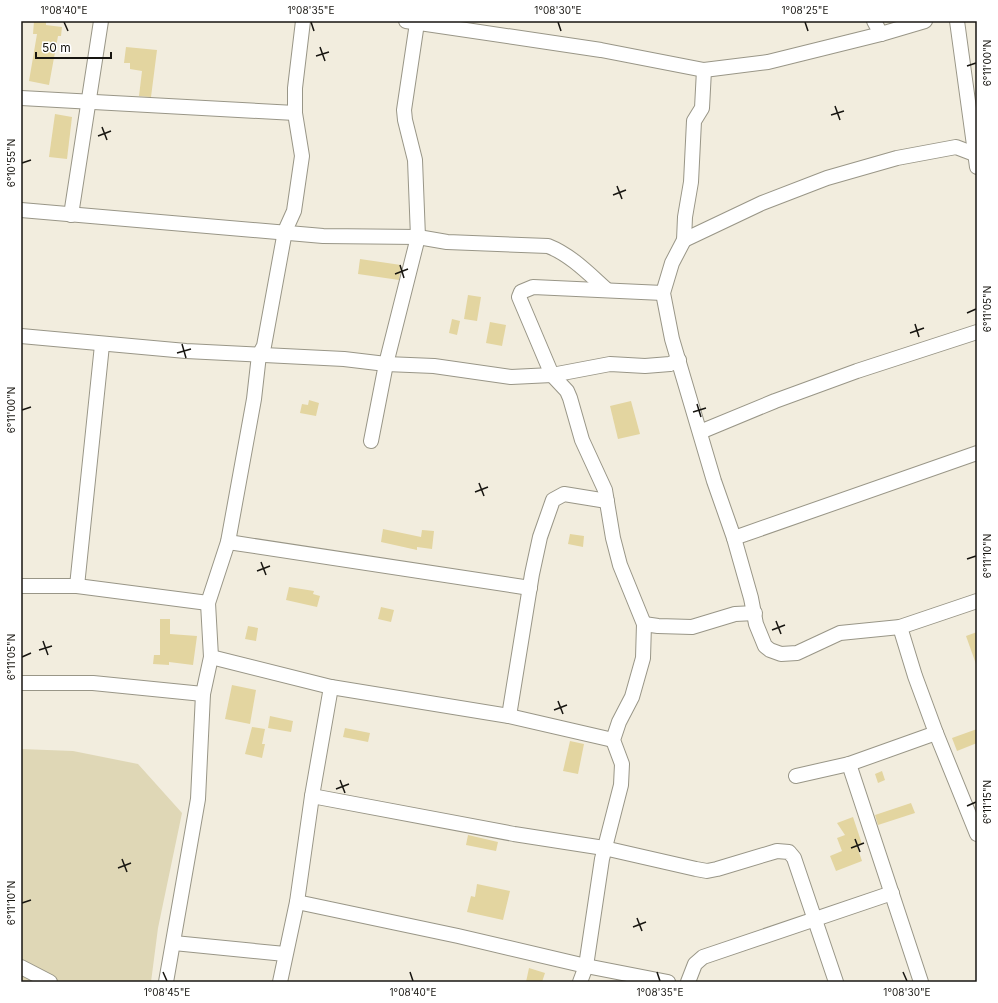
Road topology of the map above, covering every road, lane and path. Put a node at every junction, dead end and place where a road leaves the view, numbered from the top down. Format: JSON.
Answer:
{"nodes":[{"id":1,"x":101,"y":21,"type":"edge"},
{"id":2,"x":303,"y":21,"type":"edge"},
{"id":3,"x":874,"y":21,"type":"edge"},
{"id":4,"x":925,"y":21,"type":"edge"},
{"id":5,"x":957,"y":21,"type":"edge"},
{"id":6,"x":411,"y":22,"type":"edge"},
{"id":7,"x":881,"y":34,"type":"junction"},
{"id":8,"x":704,"y":70,"type":"junction"},
{"id":9,"x":21,"y":98,"type":"edge"},
{"id":10,"x":89,"y":102,"type":"junction"},
{"id":11,"x":295,"y":113,"type":"junction"},
{"id":12,"x":976,"y":159,"type":"edge"},
{"id":13,"x":21,"y":210,"type":"edge"},
{"id":14,"x":71,"y":215,"type":"junction"},
{"id":15,"x":285,"y":231,"type":"junction"},
{"id":16,"x":418,"y":238,"type":"junction"},
{"id":17,"x":684,"y":240,"type":"junction"},
{"id":18,"x":607,"y":290,"type":"junction"},
{"id":19,"x":663,"y":293,"type":"junction"},
{"id":20,"x":977,"y":332,"type":"edge"},
{"id":21,"x":21,"y":336,"type":"edge"},
{"id":22,"x":102,"y":344,"type":"junction"},
{"id":23,"x":259,"y":355,"type":"junction"},
{"id":24,"x":679,"y":360,"type":"junction"},
{"id":25,"x":386,"y":364,"type":"junction"},
{"id":26,"x":552,"y":375,"type":"junction"},
{"id":27,"x":700,"y":432,"type":"junction"},
{"id":28,"x":371,"y":441,"type":"dead end"},
{"id":29,"x":977,"y":453,"type":"edge"},
{"id":30,"x":607,"y":501,"type":"junction"},
{"id":31,"x":734,"y":538,"type":"junction"},
{"id":32,"x":228,"y":542,"type":"junction"},
{"id":33,"x":21,"y":586,"type":"edge"},
{"id":34,"x":77,"y":586,"type":"junction"},
{"id":35,"x":530,"y":588,"type":"junction"},
{"id":36,"x":977,"y":601,"type":"edge"},
{"id":37,"x":208,"y":604,"type":"junction"},
{"id":38,"x":755,"y":613,"type":"junction"},
{"id":39,"x":644,"y":624,"type":"junction"},
{"id":40,"x":900,"y":627,"type":"junction"},
{"id":41,"x":211,"y":657,"type":"junction"},
{"id":42,"x":21,"y":683,"type":"edge"},
{"id":43,"x":331,"y":687,"type":"junction"},
{"id":44,"x":203,"y":694,"type":"junction"},
{"id":45,"x":509,"y":716,"type":"junction"},
{"id":46,"x":936,"y":733,"type":"junction"},
{"id":47,"x":613,"y":740,"type":"junction"},
{"id":48,"x":849,"y":764,"type":"junction"},
{"id":49,"x":796,"y":776,"type":"dead end"},
{"id":50,"x":312,"y":796,"type":"junction"},
{"id":51,"x":974,"y":820,"type":"edge"},
{"id":52,"x":977,"y":834,"type":"edge"},
{"id":53,"x":604,"y":848,"type":"junction"},
{"id":54,"x":892,"y":892,"type":"junction"},
{"id":55,"x":297,"y":902,"type":"junction"},
{"id":56,"x":815,"y":920,"type":"junction"},
{"id":57,"x":174,"y":943,"type":"junction"},
{"id":58,"x":285,"y":954,"type":"junction"},
{"id":59,"x":586,"y":966,"type":"junction"},
{"id":60,"x":21,"y":968,"type":"edge"},
{"id":61,"x":50,"y":982,"type":"edge"},
{"id":62,"x":166,"y":982,"type":"edge"},
{"id":63,"x":280,"y":982,"type":"edge"},
{"id":64,"x":580,"y":982,"type":"edge"},
{"id":65,"x":668,"y":982,"type":"edge"},
{"id":66,"x":688,"y":982,"type":"edge"},
{"id":67,"x":836,"y":982,"type":"edge"},
{"id":68,"x":921,"y":982,"type":"edge"}],
"edges":[{"from":1,"to":10,"type":"street"},
{"from":2,"to":11,"type":"street"},
{"from":3,"to":7,"type":"street"},
{"from":4,"to":7,"type":"street"},
{"from":5,"to":12,"type":"street"},
{"from":6,"to":8,"type":"street"},
{"from":6,"to":16,"type":"street"},
{"from":7,"to":8,"type":"street"},
{"from":8,"to":17,"type":"street"},
{"from":9,"to":10,"type":"street"},
{"from":10,"to":11,"type":"street"},
{"from":10,"to":14,"type":"street"},
{"from":11,"to":15,"type":"street"},
{"from":12,"to":17,"type":"street"},
{"from":13,"to":14,"type":"street"},
{"from":14,"to":15,"type":"street"},
{"from":15,"to":16,"type":"street"},
{"from":15,"to":23,"type":"street"},
{"from":16,"to":18,"type":"street"},
{"from":16,"to":25,"type":"street"},
{"from":17,"to":19,"type":"street"},
{"from":18,"to":19,"type":"street"},
{"from":18,"to":26,"type":"street"},
{"from":19,"to":24,"type":"street"},
{"from":20,"to":27,"type":"street"},
{"from":21,"to":22,"type":"street"},
{"from":22,"to":23,"type":"street"},
{"from":22,"to":34,"type":"street"},
{"from":23,"to":25,"type":"street"},
{"from":23,"to":32,"type":"street"},
{"from":24,"to":26,"type":"street"},
{"from":24,"to":27,"type":"street"},
{"from":25,"to":26,"type":"street"},
{"from":25,"to":28,"type":"street"},
{"from":26,"to":30,"type":"street"},
{"from":27,"to":31,"type":"street"},
{"from":29,"to":31,"type":"street"},
{"from":30,"to":35,"type":"street"},
{"from":30,"to":39,"type":"street"},
{"from":31,"to":38,"type":"street"},
{"from":32,"to":35,"type":"street"},
{"from":32,"to":37,"type":"street"},
{"from":33,"to":34,"type":"street"},
{"from":34,"to":37,"type":"street"},
{"from":35,"to":45,"type":"street"},
{"from":36,"to":40,"type":"street"},
{"from":37,"to":41,"type":"street"},
{"from":38,"to":39,"type":"street"},
{"from":38,"to":40,"type":"street"},
{"from":39,"to":47,"type":"street"},
{"from":40,"to":46,"type":"street"},
{"from":41,"to":43,"type":"street"},
{"from":41,"to":44,"type":"street"},
{"from":42,"to":44,"type":"street"},
{"from":43,"to":45,"type":"street"},
{"from":43,"to":50,"type":"street"},
{"from":44,"to":57,"type":"street"},
{"from":45,"to":47,"type":"street"},
{"from":46,"to":48,"type":"street"},
{"from":46,"to":51,"type":"street"},
{"from":47,"to":53,"type":"street"},
{"from":48,"to":49,"type":"street"},
{"from":48,"to":54,"type":"street"},
{"from":50,"to":53,"type":"street"},
{"from":50,"to":55,"type":"street"},
{"from":51,"to":52,"type":"street"},
{"from":53,"to":56,"type":"street"},
{"from":53,"to":59,"type":"street"},
{"from":54,"to":56,"type":"street"},
{"from":54,"to":68,"type":"street"},
{"from":55,"to":58,"type":"street"},
{"from":55,"to":59,"type":"street"},
{"from":56,"to":66,"type":"street"},
{"from":56,"to":67,"type":"street"},
{"from":57,"to":58,"type":"street"},
{"from":57,"to":62,"type":"street"},
{"from":58,"to":63,"type":"street"},
{"from":59,"to":64,"type":"street"},
{"from":59,"to":65,"type":"street"},
{"from":60,"to":61,"type":"street"}]}
